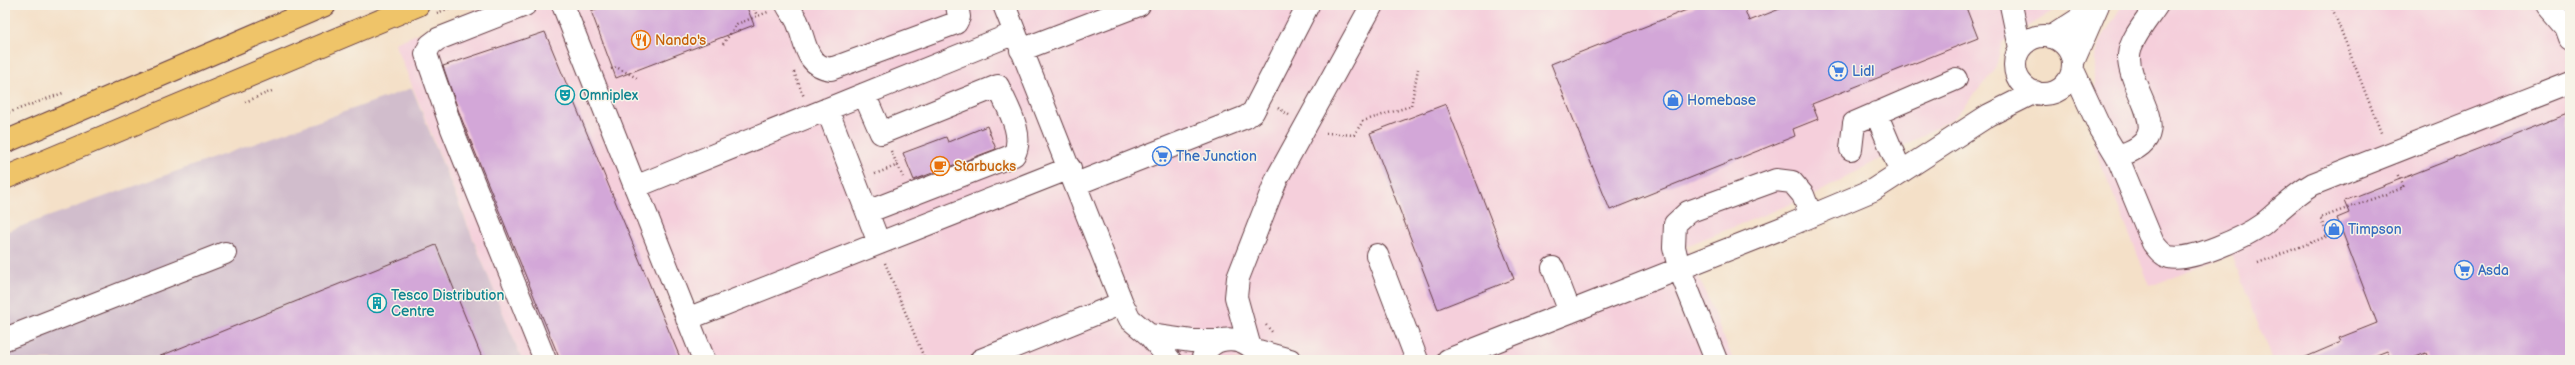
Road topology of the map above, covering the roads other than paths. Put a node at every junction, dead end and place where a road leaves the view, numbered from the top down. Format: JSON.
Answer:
{"nodes":[{"id":1,"x":326,"y":5,"type":"edge"},
{"id":2,"x":418,"y":5,"type":"edge"},
{"id":3,"x":525,"y":5,"type":"edge"},
{"id":4,"x":563,"y":5,"type":"edge"},
{"id":5,"x":956,"y":5,"type":"edge"},
{"id":6,"x":1004,"y":5,"type":"edge"},
{"id":7,"x":1139,"y":5,"type":"edge"},
{"id":8,"x":1308,"y":5,"type":"edge"},
{"id":9,"x":1372,"y":5,"type":"edge"},
{"id":10,"x":2011,"y":5,"type":"edge"},
{"id":11,"x":2014,"y":5,"type":"edge"},
{"id":12,"x":2157,"y":5,"type":"edge"},
{"id":13,"x":2547,"y":5,"type":"edge"},
{"id":14,"x":2097,"y":6,"type":"edge"},
{"id":15,"x":795,"y":10,"type":"edge"},
{"id":16,"x":1106,"y":11,"type":"edge"},
{"id":17,"x":2047,"y":36,"type":"junction"},
{"id":18,"x":2570,"y":38,"type":"edge"},
{"id":19,"x":1018,"y":42,"type":"junction"},
{"id":20,"x":2020,"y":48,"type":"junction"},
{"id":21,"x":910,"y":53,"type":"junction"},
{"id":22,"x":2073,"y":66,"type":"junction"},
{"id":23,"x":2016,"y":72,"type":"junction"},
{"id":24,"x":1956,"y":79,"type":"dead end"},
{"id":25,"x":2570,"y":83,"type":"edge"},
{"id":26,"x":2044,"y":92,"type":"junction"},
{"id":27,"x":864,"y":94,"type":"junction"},
{"id":28,"x":827,"y":108,"type":"junction"},
{"id":29,"x":1876,"y":113,"type":"junction"},
{"id":30,"x":1989,"y":115,"type":"junction"},
{"id":31,"x":2099,"y":126,"type":"junction"},
{"id":32,"x":5,"y":142,"type":"edge"},
{"id":33,"x":1851,"y":149,"type":"dead end"},
{"id":34,"x":2117,"y":156,"type":"junction"},
{"id":35,"x":1901,"y":172,"type":"junction"},
{"id":36,"x":1073,"y":176,"type":"junction"},
{"id":37,"x":5,"y":178,"type":"edge"},
{"id":38,"x":635,"y":187,"type":"junction"},
{"id":39,"x":867,"y":212,"type":"junction"},
{"id":40,"x":1811,"y":216,"type":"junction"},
{"id":41,"x":879,"y":243,"type":"junction"},
{"id":42,"x":225,"y":253,"type":"dead end"},
{"id":43,"x":1377,"y":255,"type":"dead end"},
{"id":44,"x":1552,"y":268,"type":"dead end"},
{"id":45,"x":1679,"y":268,"type":"junction"},
{"id":46,"x":1122,"y":303,"type":"junction"},
{"id":47,"x":1570,"y":312,"type":"junction"},
{"id":48,"x":687,"y":319,"type":"junction"},
{"id":49,"x":1149,"y":335,"type":"junction"},
{"id":50,"x":5,"y":339,"type":"edge"},
{"id":51,"x":1219,"y":341,"type":"junction"},
{"id":52,"x":1255,"y":351,"type":"edge"},
{"id":53,"x":1485,"y":353,"type":"edge"},
{"id":54,"x":1288,"y":359,"type":"edge"},
{"id":55,"x":545,"y":360,"type":"edge"},
{"id":56,"x":704,"y":360,"type":"edge"},
{"id":57,"x":981,"y":360,"type":"edge"},
{"id":58,"x":1170,"y":360,"type":"edge"},
{"id":59,"x":1202,"y":360,"type":"edge"},
{"id":60,"x":1417,"y":360,"type":"edge"},
{"id":61,"x":1448,"y":360,"type":"edge"},
{"id":62,"x":1716,"y":360,"type":"edge"}],
"edges":[{"from":1,"to":32,"type":"highway"},
{"from":2,"to":37,"type":"highway"},
{"from":3,"to":55,"type":"street"},
{"from":4,"to":38,"type":"street"},
{"from":5,"to":21,"type":"street"},
{"from":6,"to":19,"type":"street"},
{"from":7,"to":16,"type":"street"},
{"from":8,"to":36,"type":"street"},
{"from":9,"to":52,"type":"street"},
{"from":10,"to":20,"type":"street"},
{"from":11,"to":17,"type":"street"},
{"from":12,"to":34,"type":"street"},
{"from":13,"to":18,"type":"street"},
{"from":14,"to":17,"type":"street"},
{"from":14,"to":22,"type":"street"},
{"from":15,"to":21,"type":"street"},
{"from":16,"to":19,"type":"street"},
{"from":17,"to":20,"type":"street"},
{"from":17,"to":22,"type":"street"},
{"from":19,"to":21,"type":"street"},
{"from":19,"to":36,"type":"street"},
{"from":20,"to":23,"type":"street"},
{"from":21,"to":27,"type":"street"},
{"from":22,"to":26,"type":"street"},
{"from":22,"to":31,"type":"street"},
{"from":23,"to":26,"type":"street"},
{"from":23,"to":30,"type":"street"},
{"from":24,"to":29,"type":"street"},
{"from":25,"to":34,"type":"street"},
{"from":26,"to":30,"type":"street"},
{"from":26,"to":31,"type":"street"},
{"from":27,"to":28,"type":"street"},
{"from":27,"to":39,"type":"street"},
{"from":28,"to":38,"type":"street"},
{"from":28,"to":39,"type":"street"},
{"from":29,"to":33,"type":"street"},
{"from":29,"to":35,"type":"street"},
{"from":30,"to":35,"type":"street"},
{"from":31,"to":34,"type":"street"},
{"from":35,"to":40,"type":"street"},
{"from":36,"to":41,"type":"street"},
{"from":36,"to":46,"type":"street"},
{"from":38,"to":48,"type":"street"},
{"from":39,"to":41,"type":"street"},
{"from":40,"to":45,"type":"street"},
{"from":40,"to":45,"type":"street"},
{"from":41,"to":48,"type":"street"},
{"from":42,"to":50,"type":"street"},
{"from":43,"to":60,"type":"street"},
{"from":44,"to":47,"type":"street"},
{"from":45,"to":47,"type":"street"},
{"from":45,"to":62,"type":"street"},
{"from":46,"to":49,"type":"street"},
{"from":46,"to":57,"type":"street"},
{"from":47,"to":53,"type":"street"},
{"from":48,"to":56,"type":"street"},
{"from":49,"to":51,"type":"street"},
{"from":49,"to":58,"type":"street"},
{"from":51,"to":52,"type":"street"},
{"from":51,"to":59,"type":"street"},
{"from":52,"to":54,"type":"street"},
{"from":53,"to":61,"type":"street"}]}
